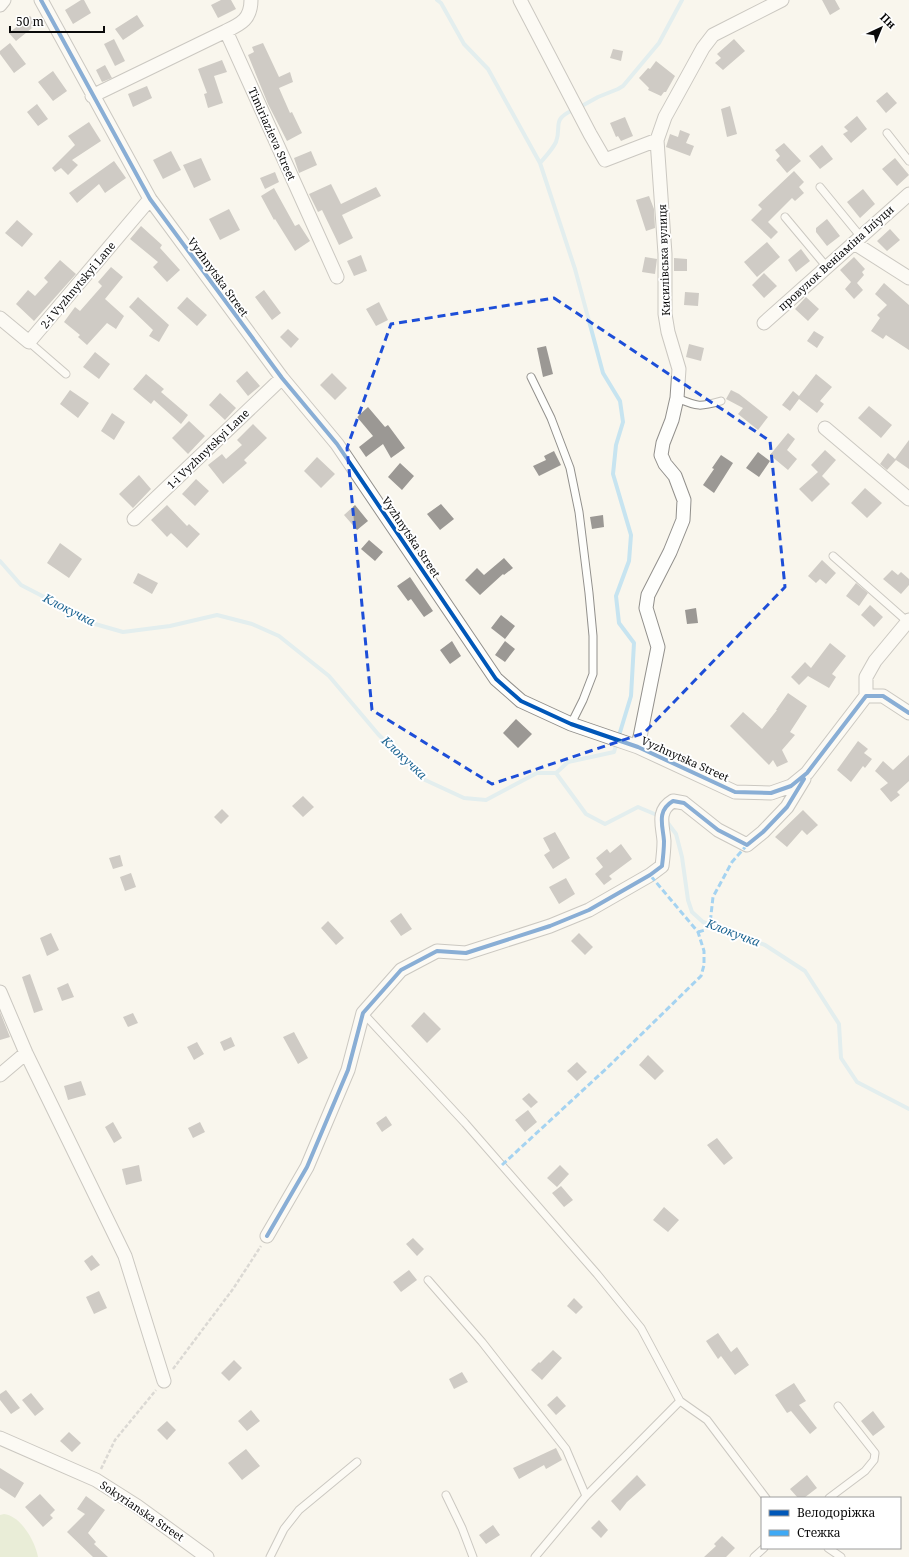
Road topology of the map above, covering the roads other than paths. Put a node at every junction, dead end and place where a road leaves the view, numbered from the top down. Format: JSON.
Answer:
{"nodes":[{"id":1,"x":4,"y":0,"type":"edge"},
{"id":2,"x":41,"y":0,"type":"edge"},
{"id":3,"x":251,"y":0,"type":"edge"},
{"id":4,"x":520,"y":0,"type":"edge"},
{"id":5,"x":782,"y":0,"type":"edge"},
{"id":6,"x":0,"y":5,"type":"edge"},
{"id":7,"x":226,"y":31,"type":"junction"},
{"id":8,"x":92,"y":96,"type":"junction"},
{"id":9,"x":887,"y":133,"type":"dead end"},
{"id":10,"x":657,"y":140,"type":"junction"},
{"id":11,"x":909,"y":161,"type":"edge"},
{"id":12,"x":820,"y":187,"type":"dead end"},
{"id":13,"x":909,"y":194,"type":"edge"},
{"id":14,"x":150,"y":199,"type":"junction"},
{"id":15,"x":785,"y":217,"type":"dead end"},
{"id":16,"x":857,"y":240,"type":"junction"},
{"id":17,"x":826,"y":266,"type":"junction"},
{"id":18,"x":337,"y":277,"type":"dead end"},
{"id":19,"x":909,"y":278,"type":"edge"},
{"id":20,"x":0,"y":318,"type":"edge"},
{"id":21,"x":764,"y":323,"type":"dead end"},
{"id":22,"x":29,"y":342,"type":"junction"},
{"id":23,"x":66,"y":374,"type":"dead end"},
{"id":24,"x":531,"y":377,"type":"dead end"},
{"id":25,"x":282,"y":378,"type":"junction"},
{"id":26,"x":677,"y":398,"type":"junction"},
{"id":27,"x":722,"y":401,"type":"dead end"},
{"id":28,"x":825,"y":428,"type":"dead end"},
{"id":29,"x":909,"y":499,"type":"edge"},
{"id":30,"x":134,"y":519,"type":"dead end"},
{"id":31,"x":833,"y":556,"type":"dead end"},
{"id":32,"x":908,"y":621,"type":"edge"},
{"id":33,"x":866,"y":696,"type":"junction"},
{"id":34,"x":909,"y":713,"type":"edge"},
{"id":35,"x":570,"y":724,"type":"junction"},
{"id":36,"x":634,"y":746,"type":"junction"},
{"id":37,"x":807,"y":773,"type":"junction"},
{"id":38,"x":0,"y":992,"type":"edge"},
{"id":39,"x":363,"y":1013,"type":"junction"},
{"id":40,"x":26,"y":1053,"type":"junction"},
{"id":41,"x":0,"y":1075,"type":"edge"},
{"id":42,"x":268,"y":1236,"type":"road end"},
{"id":43,"x":428,"y":1280,"type":"dead end"},
{"id":44,"x":164,"y":1381,"type":"road end"},
{"id":45,"x":680,"y":1401,"type":"junction"},
{"id":46,"x":838,"y":1406,"type":"dead end"},
{"id":47,"x":0,"y":1438,"type":"edge"},
{"id":48,"x":357,"y":1462,"type":"dead end"},
{"id":49,"x":446,"y":1495,"type":"dead end"},
{"id":50,"x":586,"y":1496,"type":"junction"},
{"id":51,"x":765,"y":1497,"type":"edge"},
{"id":52,"x":830,"y":1497,"type":"edge"},
{"id":53,"x":763,"y":1549,"type":"edge"},
{"id":54,"x":829,"y":1549,"type":"edge"},
{"id":55,"x":207,"y":1557,"type":"edge"},
{"id":56,"x":270,"y":1557,"type":"edge"},
{"id":57,"x":473,"y":1557,"type":"edge"},
{"id":58,"x":535,"y":1557,"type":"edge"},
{"id":59,"x":754,"y":1557,"type":"edge"},
{"id":60,"x":841,"y":1557,"type":"edge"}],
"edges":[{"from":1,"to":6,"type":"street"},
{"from":2,"to":8,"type":"street","name":"Vyzhnytska Street"},
{"from":3,"to":7,"type":"street"},
{"from":4,"to":10,"type":"street"},
{"from":5,"to":10,"type":"street","name":"Кисилівська вулиця"},
{"from":7,"to":8,"type":"street"},
{"from":7,"to":18,"type":"street","name":"Timiriazieva Street"},
{"from":8,"to":14,"type":"street","name":"Vyzhnytska Street"},
{"from":9,"to":11,"type":"lane"},
{"from":10,"to":26,"type":"street","name":"Кисилівська вулиця"},
{"from":12,"to":16,"type":"lane"},
{"from":13,"to":16,"type":"street","name":"провулок Веніаміна Іліуци"},
{"from":14,"to":22,"type":"street","name":"2-i Vyzhnytskyi Lane"},
{"from":14,"to":25,"type":"street","name":"Vyzhnytska Street"},
{"from":15,"to":17,"type":"lane"},
{"from":16,"to":17,"type":"street","name":"провулок Веніаміна Іліуци"},
{"from":16,"to":19,"type":"street"},
{"from":17,"to":21,"type":"street","name":"провулок Веніаміна Іліуци"},
{"from":20,"to":22,"type":"street"},
{"from":22,"to":23,"type":"lane"},
{"from":24,"to":35,"type":"lane"},
{"from":25,"to":30,"type":"street","name":"1-i Vyzhnytskyi Lane"},
{"from":25,"to":35,"type":"street","name":"Vyzhnytska Street"},
{"from":26,"to":27,"type":"lane"},
{"from":26,"to":36,"type":"street","name":"Кисилівська вулиця"},
{"from":28,"to":29,"type":"street"},
{"from":31,"to":32,"type":"lane"},
{"from":32,"to":33,"type":"street"},
{"from":33,"to":34,"type":"street"},
{"from":33,"to":37,"type":"street","name":"Vyzhnytska Street"},
{"from":35,"to":36,"type":"street","name":"Vyzhnytska Street"},
{"from":36,"to":37,"type":"street","name":"Vyzhnytska Street"},
{"from":37,"to":39,"type":"street"},
{"from":38,"to":40,"type":"street"},
{"from":39,"to":42,"type":"street"},
{"from":39,"to":45,"type":"lane"},
{"from":40,"to":41,"type":"street"},
{"from":40,"to":44,"type":"street"},
{"from":43,"to":50,"type":"lane"},
{"from":45,"to":50,"type":"lane"},
{"from":45,"to":51,"type":"lane"},
{"from":46,"to":52,"type":"lane"},
{"from":47,"to":55,"type":"street","name":"Sokyrianska Street"},
{"from":48,"to":56,"type":"lane"},
{"from":49,"to":57,"type":"lane"},
{"from":50,"to":58,"type":"lane"},
{"from":53,"to":59,"type":"lane"},
{"from":54,"to":60,"type":"lane"}]}
